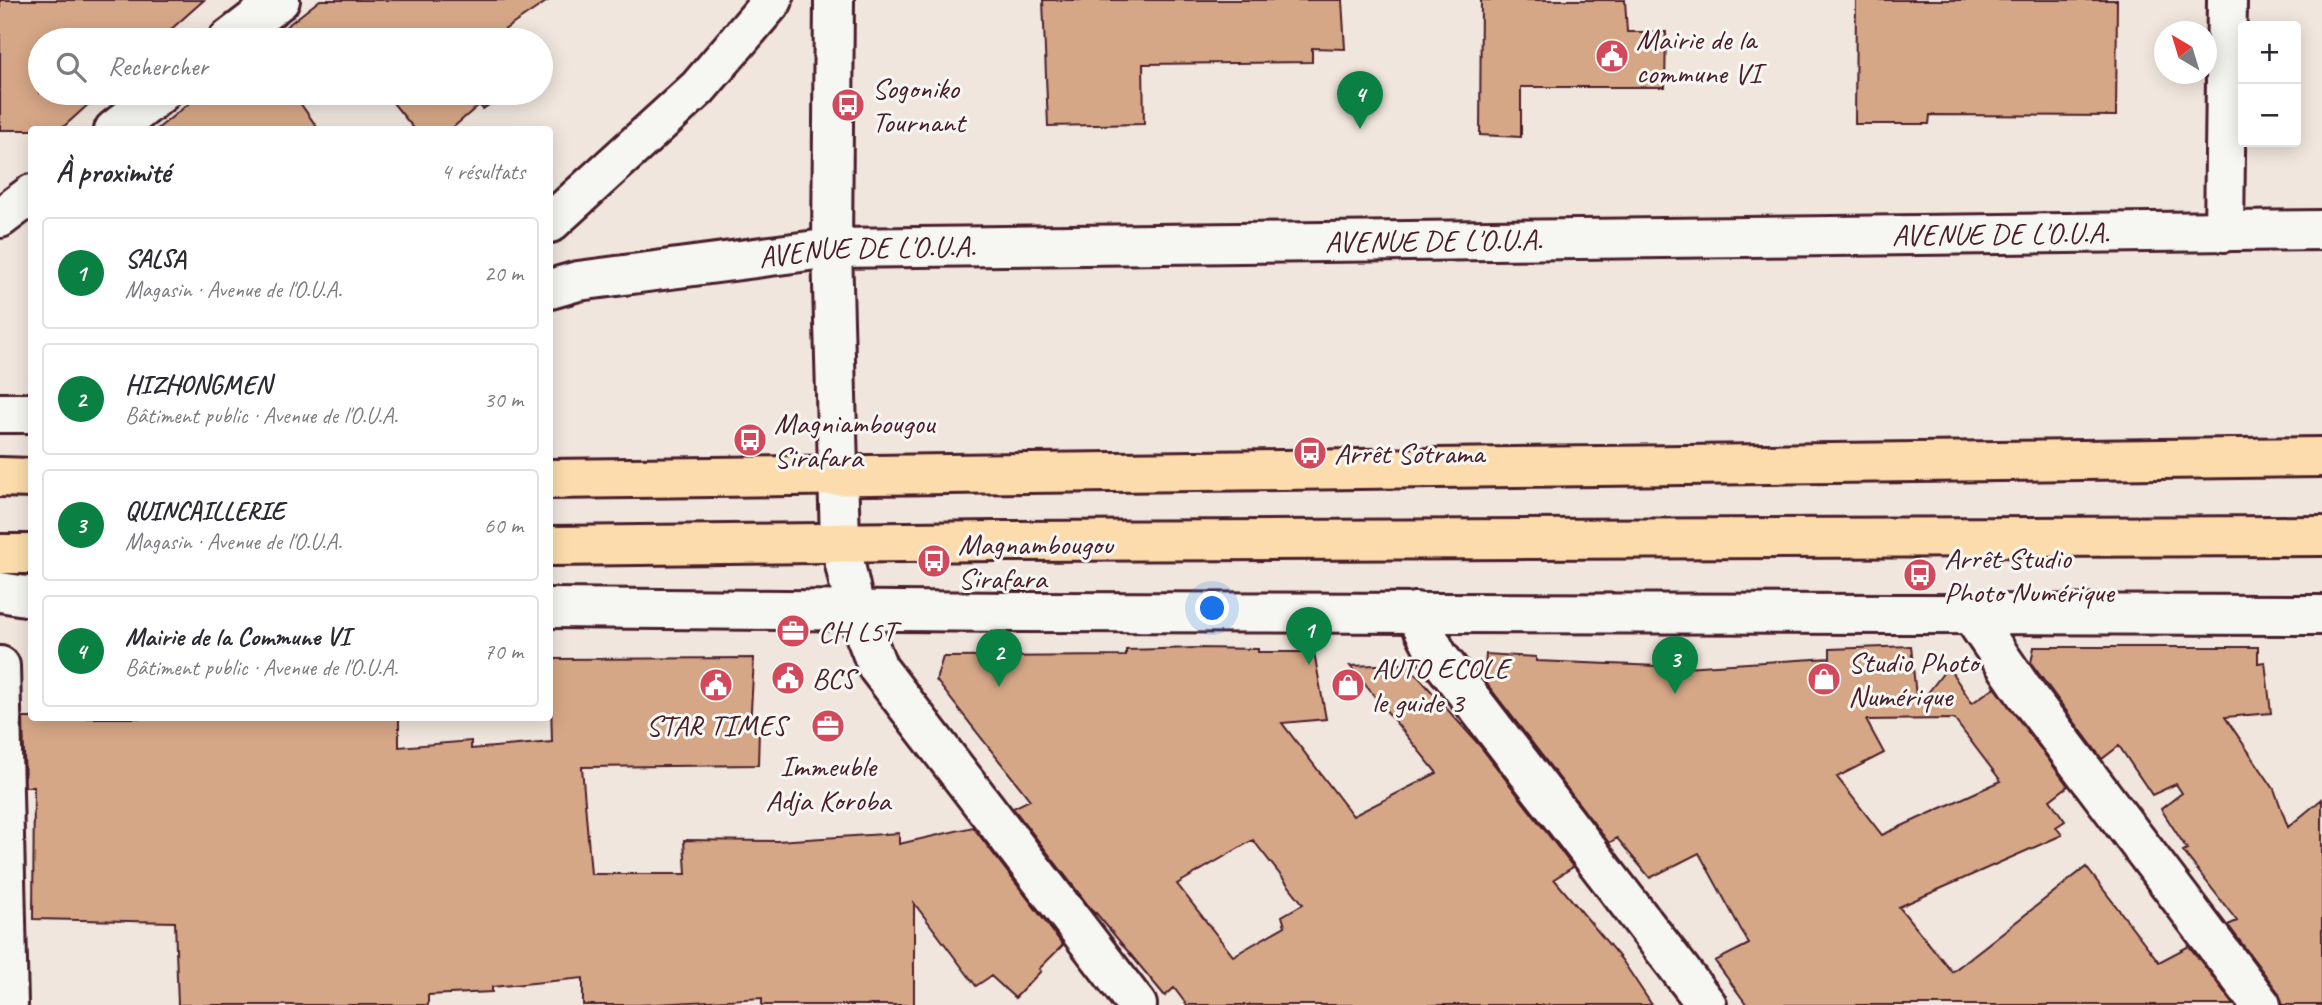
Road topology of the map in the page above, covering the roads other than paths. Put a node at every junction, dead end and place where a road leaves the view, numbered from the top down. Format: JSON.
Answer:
{"nodes":[{"id":1,"x":280,"y":0,"type":"edge"},
{"id":2,"x":773,"y":0,"type":"edge"},
{"id":3,"x":834,"y":0,"type":"edge"},
{"id":4,"x":2227,"y":0,"type":"edge"},
{"id":5,"x":244,"y":28,"type":"edge"},
{"id":6,"x":146,"y":105,"type":"edge"},
{"id":7,"x":119,"y":126,"type":"edge"},
{"id":8,"x":28,"y":197,"type":"edge"},
{"id":9,"x":0,"y":218,"type":"edge"},
{"id":10,"x":553,"y":220,"type":"edge"},
{"id":11,"x":2322,"y":230,"type":"edge"},
{"id":12,"x":2224,"y":232,"type":"junction"},
{"id":13,"x":832,"y":248,"type":"junction"},
{"id":14,"x":553,"y":288,"type":"edge"},
{"id":15,"x":0,"y":413,"type":"edge"},
{"id":16,"x":28,"y":413,"type":"edge"},
{"id":17,"x":2322,"y":457,"type":"edge"},
{"id":18,"x":839,"y":475,"type":"junction"},
{"id":19,"x":0,"y":477,"type":"edge"},
{"id":20,"x":28,"y":478,"type":"edge"},
{"id":21,"x":553,"y":479,"type":"edge"},
{"id":22,"x":2322,"y":537,"type":"edge"},
{"id":23,"x":840,"y":542,"type":"junction"},
{"id":24,"x":553,"y":546,"type":"edge"},
{"id":25,"x":0,"y":554,"type":"edge"},
{"id":26,"x":28,"y":554,"type":"edge"},
{"id":27,"x":553,"y":608,"type":"edge"},
{"id":28,"x":855,"y":609,"type":"junction"},
{"id":29,"x":1416,"y":612,"type":"junction"},
{"id":30,"x":1971,"y":614,"type":"junction"},
{"id":31,"x":2322,"y":615,"type":"edge"},
{"id":32,"x":0,"y":666,"type":"edge"},
{"id":33,"x":8,"y":1005,"type":"edge"},
{"id":34,"x":1137,"y":1005,"type":"edge"},
{"id":35,"x":1707,"y":1005,"type":"edge"},
{"id":36,"x":2261,"y":1005,"type":"edge"}],
"edges":[{"from":1,"to":5,"type":"street"},
{"from":2,"to":10,"type":"street"},
{"from":3,"to":13,"type":"street"},
{"from":4,"to":12,"type":"street"},
{"from":6,"to":7,"type":"street"},
{"from":8,"to":9,"type":"street"},
{"from":11,"to":12,"type":"street","name":"AVENUE DE L'O.U.A."},
{"from":12,"to":13,"type":"street","name":"AVENUE DE L'O.U.A."},
{"from":13,"to":14,"type":"street","name":"AVENUE DE L'O.U.A."},
{"from":13,"to":18,"type":"street"},
{"from":15,"to":16,"type":"street"},
{"from":17,"to":18,"type":"highway"},
{"from":18,"to":21,"type":"highway"},
{"from":18,"to":23,"type":"street"},
{"from":19,"to":20,"type":"highway"},
{"from":22,"to":23,"type":"highway"},
{"from":23,"to":24,"type":"highway"},
{"from":23,"to":28,"type":"street"},
{"from":25,"to":26,"type":"highway"},
{"from":27,"to":28,"type":"street"},
{"from":28,"to":29,"type":"street"},
{"from":28,"to":34,"type":"street"},
{"from":29,"to":30,"type":"street"},
{"from":29,"to":35,"type":"street"},
{"from":30,"to":31,"type":"street"},
{"from":30,"to":36,"type":"street"},
{"from":32,"to":33,"type":"street"}]}
